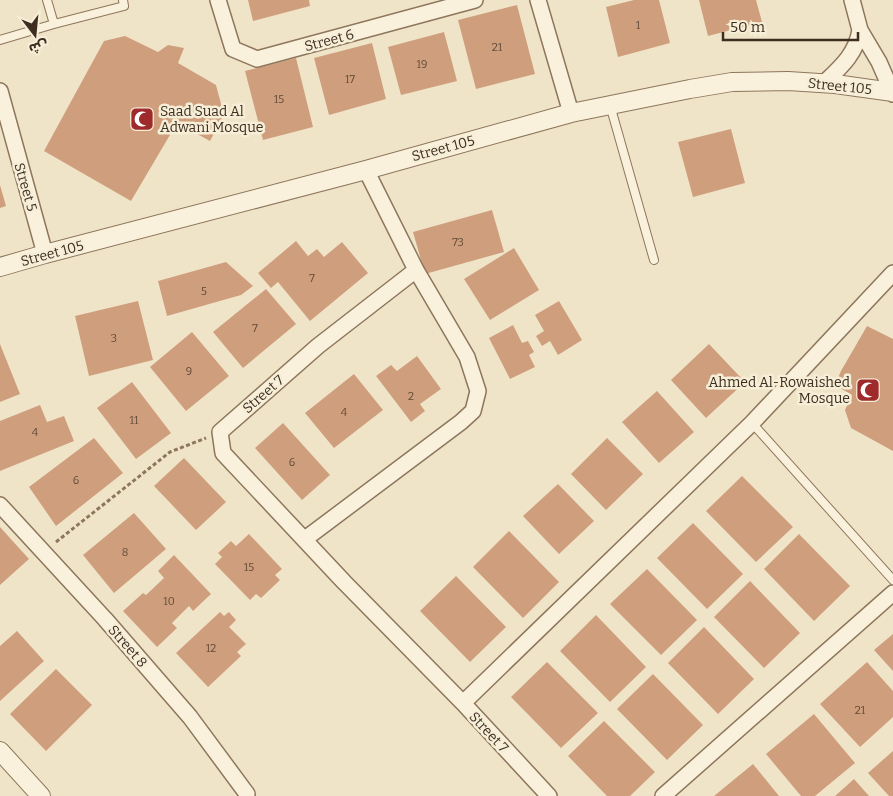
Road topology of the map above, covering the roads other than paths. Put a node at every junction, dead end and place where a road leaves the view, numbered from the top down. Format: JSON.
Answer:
{"nodes":[{"id":1,"x":47,"y":0,"type":"edge"},
{"id":2,"x":123,"y":0,"type":"edge"},
{"id":3,"x":218,"y":0,"type":"edge"},
{"id":4,"x":475,"y":0,"type":"edge"},
{"id":5,"x":538,"y":0,"type":"edge"},
{"id":6,"x":852,"y":0,"type":"edge"},
{"id":7,"x":54,"y":24,"type":"junction"},
{"id":8,"x":860,"y":30,"type":"junction"},
{"id":9,"x":0,"y":40,"type":"edge"},
{"id":10,"x":824,"y":83,"type":"junction"},
{"id":11,"x":0,"y":91,"type":"edge"},
{"id":12,"x":893,"y":93,"type":"edge"},
{"id":13,"x":610,"y":105,"type":"junction"},
{"id":14,"x":571,"y":113,"type":"junction"},
{"id":15,"x":4,"y":120,"type":"edge"},
{"id":16,"x":366,"y":170,"type":"junction"},
{"id":17,"x":45,"y":254,"type":"junction"},
{"id":18,"x":654,"y":260,"type":"dead end"},
{"id":19,"x":0,"y":267,"type":"edge"},
{"id":20,"x":416,"y":270,"type":"junction"},
{"id":21,"x":893,"y":273,"type":"edge"},
{"id":22,"x":752,"y":423,"type":"junction"},
{"id":23,"x":0,"y":504,"type":"edge"},
{"id":24,"x":305,"y":539,"type":"junction"},
{"id":25,"x":893,"y":580,"type":"edge"},
{"id":26,"x":893,"y":593,"type":"edge"},
{"id":27,"x":463,"y":703,"type":"junction"},
{"id":28,"x":0,"y":751,"type":"edge"},
{"id":29,"x":247,"y":794,"type":"dead end"},
{"id":30,"x":41,"y":796,"type":"edge"},
{"id":31,"x":549,"y":796,"type":"edge"},
{"id":32,"x":664,"y":796,"type":"edge"}],
"edges":[{"from":1,"to":7,"type":"lane"},
{"from":2,"to":7,"type":"lane"},
{"from":3,"to":4,"type":"street","name":"Street 6"},
{"from":5,"to":14,"type":"street"},
{"from":6,"to":8,"type":"street"},
{"from":7,"to":9,"type":"lane"},
{"from":8,"to":10,"type":"street"},
{"from":8,"to":12,"type":"street"},
{"from":10,"to":12,"type":"street","name":"Street 105"},
{"from":10,"to":13,"type":"street","name":"Street 105"},
{"from":11,"to":15,"type":"street","name":"Street 5"},
{"from":13,"to":14,"type":"street","name":"Street 105"},
{"from":13,"to":18,"type":"lane"},
{"from":14,"to":16,"type":"street","name":"Street 105"},
{"from":15,"to":17,"type":"street","name":"Street 5"},
{"from":16,"to":17,"type":"street","name":"Street 105"},
{"from":16,"to":20,"type":"street"},
{"from":17,"to":19,"type":"street","name":"Street 105"},
{"from":20,"to":24,"type":"street"},
{"from":20,"to":24,"type":"street","name":"Street 7"},
{"from":21,"to":22,"type":"street"},
{"from":22,"to":25,"type":"lane"},
{"from":22,"to":27,"type":"street"},
{"from":23,"to":29,"type":"street","name":"Street 8"},
{"from":24,"to":27,"type":"street","name":"Street 7"},
{"from":26,"to":32,"type":"street"},
{"from":27,"to":31,"type":"street","name":"Street 7"},
{"from":28,"to":30,"type":"street"}]}
